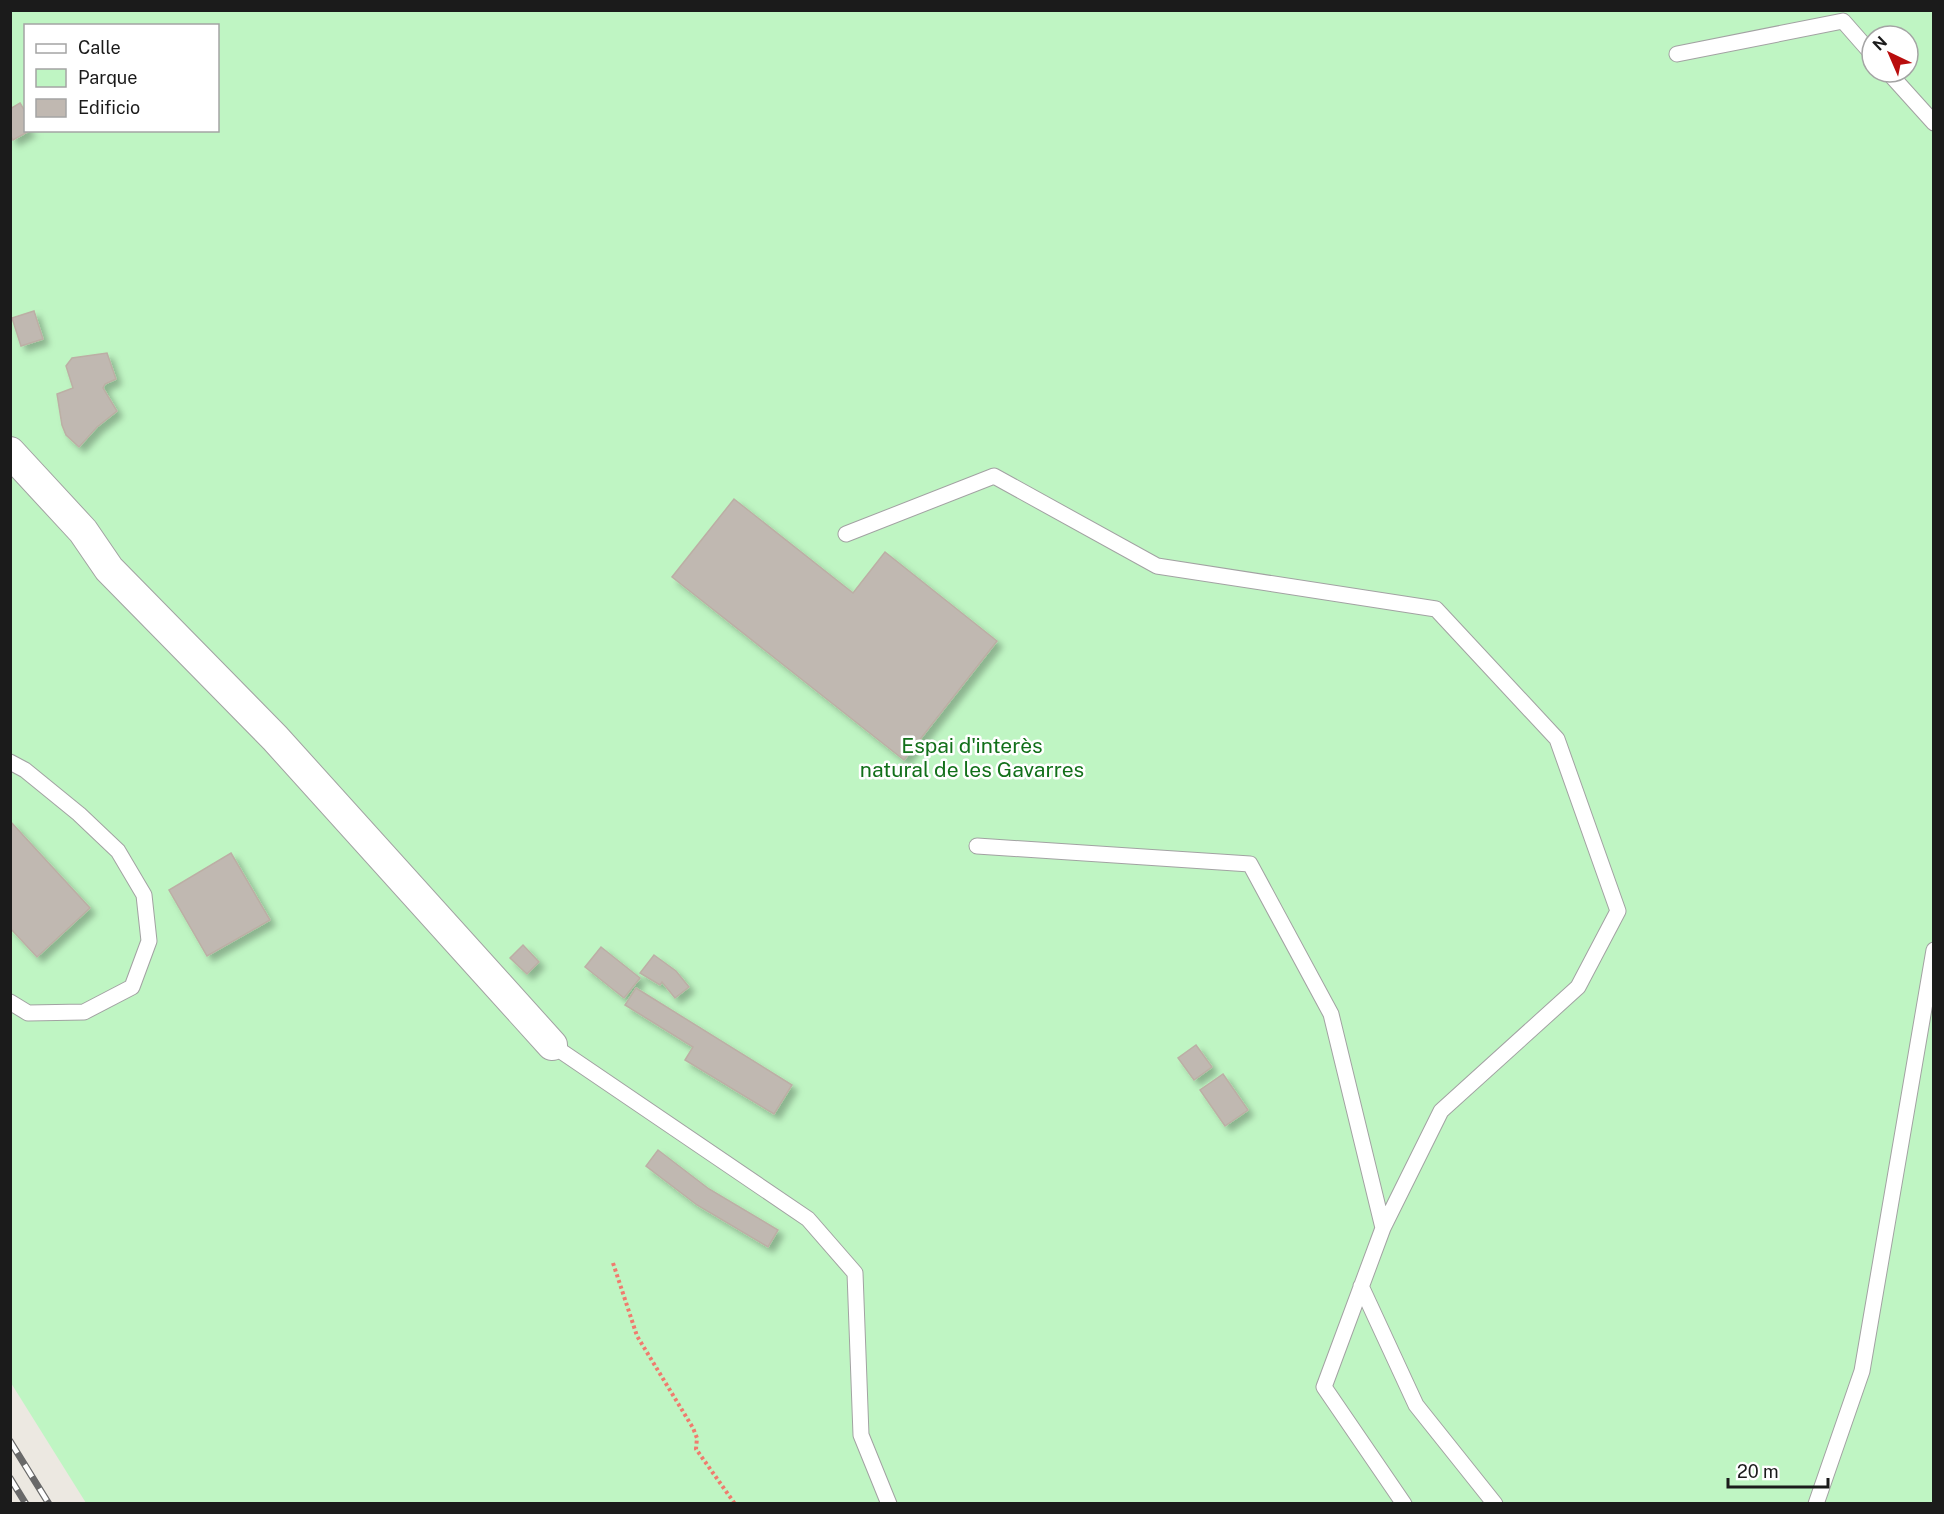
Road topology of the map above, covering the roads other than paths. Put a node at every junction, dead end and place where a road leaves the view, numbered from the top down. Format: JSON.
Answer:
{"nodes":[{"id":1,"x":1860,"y":40,"type":"edge"},
{"id":2,"x":1677,"y":54,"type":"dead end"},
{"id":3,"x":1899,"y":84,"type":"edge"},
{"id":4,"x":1934,"y":123,"type":"edge"},
{"id":5,"x":10,"y":452,"type":"edge"},
{"id":6,"x":846,"y":534,"type":"dead end"},
{"id":7,"x":10,"y":762,"type":"edge"},
{"id":8,"x":977,"y":846,"type":"dead end"},
{"id":9,"x":1934,"y":950,"type":"edge"},
{"id":10,"x":10,"y":1002,"type":"edge"},
{"id":11,"x":552,"y":1045,"type":"joint"},
{"id":12,"x":1383,"y":1228,"type":"junction"},
{"id":13,"x":1361,"y":1286,"type":"junction"},
{"id":14,"x":889,"y":1503,"type":"edge"},
{"id":15,"x":1404,"y":1503,"type":"edge"},
{"id":16,"x":1495,"y":1503,"type":"edge"},
{"id":17,"x":1816,"y":1503,"type":"edge"}],
"edges":[{"from":1,"to":2,"type":"lane"},
{"from":3,"to":4,"type":"lane"},
{"from":5,"to":11,"type":"street"},
{"from":6,"to":12,"type":"lane"},
{"from":7,"to":10,"type":"lane"},
{"from":8,"to":12,"type":"lane"},
{"from":9,"to":17,"type":"lane"},
{"from":11,"to":14,"type":"lane"},
{"from":12,"to":13,"type":"lane"},
{"from":13,"to":15,"type":"lane"},
{"from":13,"to":16,"type":"lane"}]}
